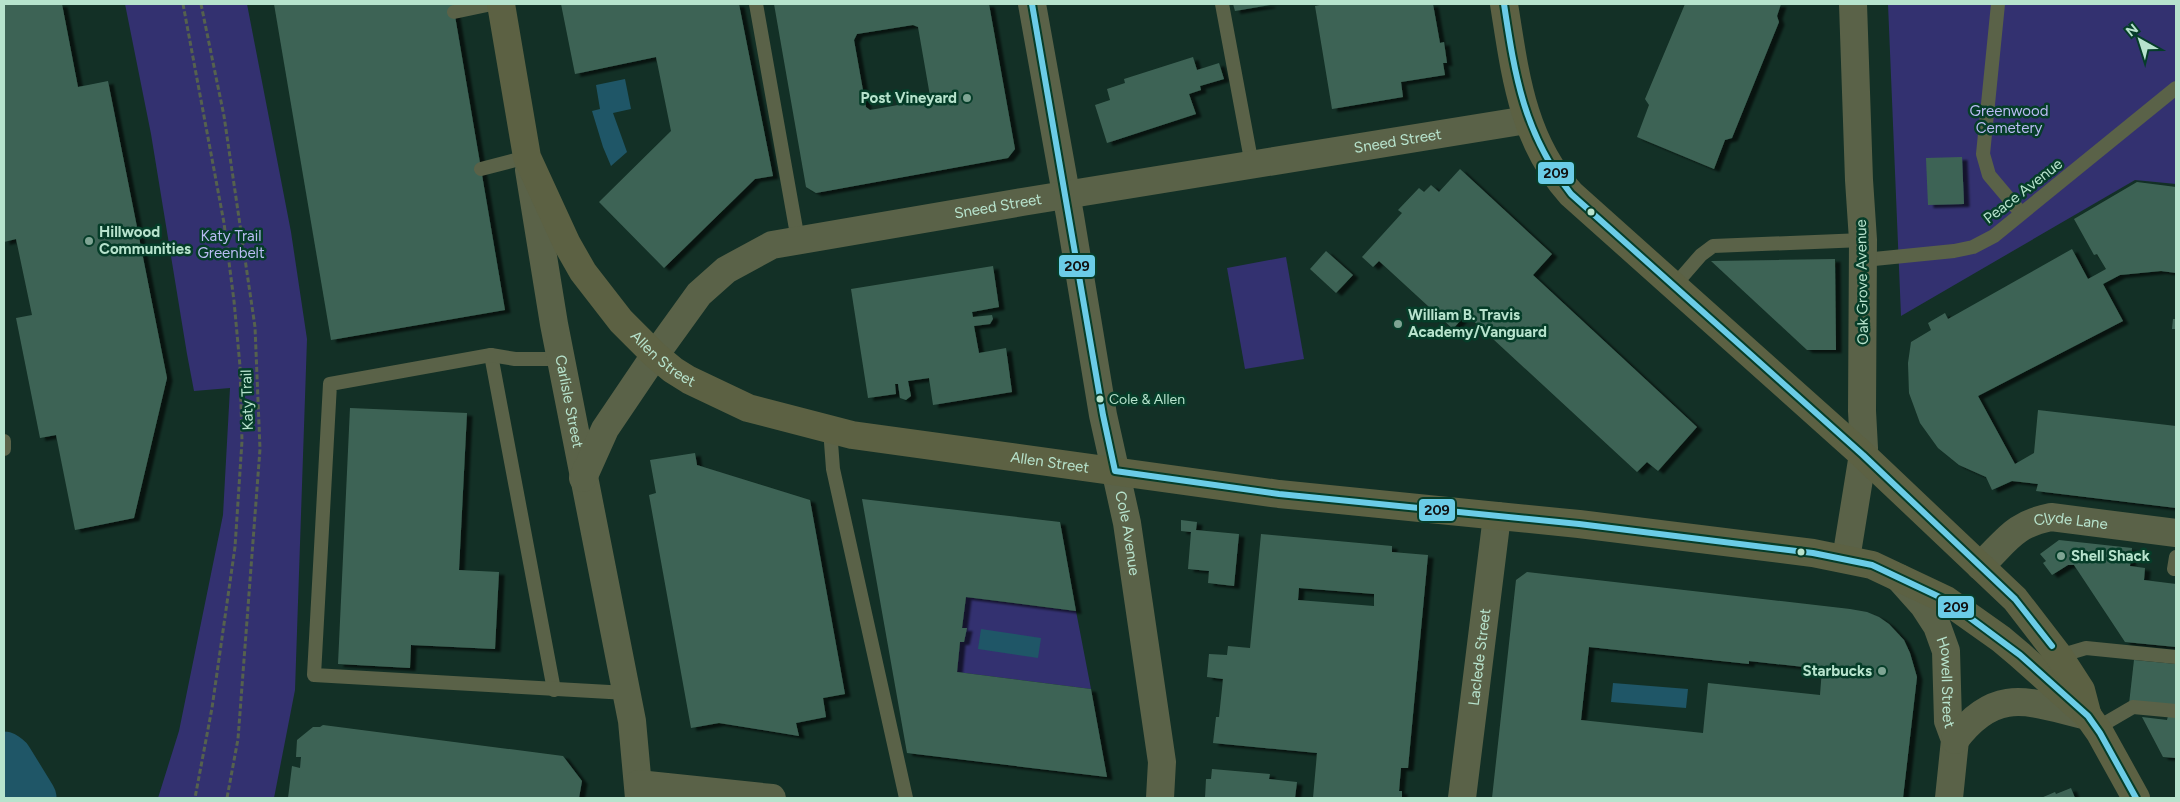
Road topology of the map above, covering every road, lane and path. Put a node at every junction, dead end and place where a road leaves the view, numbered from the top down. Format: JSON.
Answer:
{"nodes":[{"id":1,"x":183,"y":4,"type":"edge"},
{"id":2,"x":201,"y":4,"type":"edge"},
{"id":3,"x":492,"y":4,"type":"edge"},
{"id":4,"x":501,"y":4,"type":"edge"},
{"id":5,"x":756,"y":4,"type":"edge"},
{"id":6,"x":1032,"y":4,"type":"edge"},
{"id":7,"x":1222,"y":4,"type":"edge"},
{"id":8,"x":1504,"y":4,"type":"edge"},
{"id":9,"x":1853,"y":4,"type":"edge"},
{"id":10,"x":1998,"y":4,"type":"edge"},
{"id":11,"x":454,"y":12,"type":"dead end"},
{"id":12,"x":2176,"y":88,"type":"edge"},
{"id":13,"x":1527,"y":120,"type":"junction"},
{"id":14,"x":527,"y":157,"type":"junction"},
{"id":15,"x":1252,"y":165,"type":"junction"},
{"id":16,"x":481,"y":169,"type":"dead end"},
{"id":17,"x":1066,"y":195,"type":"junction"},
{"id":18,"x":2021,"y":213,"type":"junction"},
{"id":19,"x":798,"y":240,"type":"junction"},
{"id":20,"x":1864,"y":250,"type":"junction"},
{"id":21,"x":1674,"y":286,"type":"junction"},
{"id":22,"x":491,"y":355,"type":"junction"},
{"id":23,"x":655,"y":355,"type":"junction"},
{"id":24,"x":561,"y":359,"type":"junction"},
{"id":25,"x":830,"y":429,"type":"junction"},
{"id":26,"x":4,"y":442,"type":"edge"},
{"id":27,"x":4,"y":449,"type":"edge"},
{"id":28,"x":1863,"y":456,"type":"junction"},
{"id":29,"x":1116,"y":471,"type":"junction"},
{"id":30,"x":583,"y":478,"type":"junction"},
{"id":31,"x":1497,"y":516,"type":"junction"},
{"id":32,"x":2176,"y":533,"type":"edge"},
{"id":33,"x":2176,"y":557,"type":"edge"},
{"id":34,"x":1846,"y":559,"type":"junction"},
{"id":35,"x":1980,"y":566,"type":"junction"},
{"id":36,"x":2176,"y":569,"type":"edge"},
{"id":37,"x":1899,"y":578,"type":"junction"},
{"id":38,"x":2059,"y":656,"type":"junction"},
{"id":39,"x":2176,"y":657,"type":"edge"},
{"id":40,"x":554,"y":690,"type":"junction"},
{"id":41,"x":627,"y":693,"type":"junction"},
{"id":42,"x":2176,"y":711,"type":"edge"},
{"id":43,"x":2093,"y":722,"type":"junction"},
{"id":44,"x":1955,"y":740,"type":"junction"},
{"id":45,"x":638,"y":791,"type":"edge"},
{"id":46,"x":196,"y":798,"type":"edge"},
{"id":47,"x":227,"y":798,"type":"edge"},
{"id":48,"x":772,"y":798,"type":"edge"},
{"id":49,"x":906,"y":798,"type":"edge"},
{"id":50,"x":1160,"y":798,"type":"edge"},
{"id":51,"x":1462,"y":798,"type":"edge"},
{"id":52,"x":1948,"y":798,"type":"edge"},
{"id":53,"x":2136,"y":798,"type":"edge"}],
"edges":[{"from":1,"to":46,"type":"path"},
{"from":2,"to":47,"type":"path","name":"Katy Trail"},
{"from":3,"to":11,"type":"lane"},
{"from":4,"to":14,"type":"street","name":"Carlisle Street"},
{"from":5,"to":19,"type":"lane"},
{"from":6,"to":17,"type":"street","name":"Cole Avenue"},
{"from":7,"to":15,"type":"lane"},
{"from":8,"to":13,"type":"street"},
{"from":9,"to":20,"type":"street","name":"Oak Grove Avenue"},
{"from":10,"to":18,"type":"lane"},
{"from":12,"to":18,"type":"lane","name":"Peace Avenue"},
{"from":13,"to":15,"type":"street","name":"Sneed Street"},
{"from":13,"to":21,"type":"street"},
{"from":14,"to":16,"type":"lane"},
{"from":14,"to":23,"type":"street","name":"Allen Street"},
{"from":14,"to":24,"type":"street","name":"Carlisle Street"},
{"from":15,"to":17,"type":"street","name":"Sneed Street"},
{"from":17,"to":19,"type":"street","name":"Sneed Street"},
{"from":17,"to":29,"type":"street","name":"Cole Avenue"},
{"from":18,"to":20,"type":"lane","name":"Peace Avenue"},
{"from":19,"to":23,"type":"street","name":"Sneed Street"},
{"from":20,"to":21,"type":"lane","name":"Peace Avenue"},
{"from":20,"to":28,"type":"street","name":"Oak Grove Avenue"},
{"from":21,"to":28,"type":"street"},
{"from":22,"to":24,"type":"lane"},
{"from":22,"to":40,"type":"lane"},
{"from":22,"to":40,"type":"lane"},
{"from":23,"to":25,"type":"street","name":"Allen Street"},
{"from":23,"to":30,"type":"street","name":"Sneed Street"},
{"from":24,"to":30,"type":"street","name":"Carlisle Street"},
{"from":25,"to":29,"type":"street","name":"Allen Street"},
{"from":25,"to":49,"type":"lane"},
{"from":26,"to":27,"type":"lane"},
{"from":28,"to":34,"type":"street","name":"Oak Grove Avenue"},
{"from":28,"to":35,"type":"street"},
{"from":29,"to":31,"type":"street","name":"Allen Street"},
{"from":29,"to":50,"type":"street","name":"Cole Avenue"},
{"from":30,"to":41,"type":"street","name":"Carlisle Street"},
{"from":31,"to":34,"type":"street","name":"Allen Street"},
{"from":31,"to":51,"type":"street","name":"Laclede Street"},
{"from":32,"to":35,"type":"street","name":"Clyde Lane"},
{"from":33,"to":36,"type":"lane"},
{"from":34,"to":37,"type":"street","name":"Allen Street"},
{"from":35,"to":38,"type":"street"},
{"from":37,"to":43,"type":"street","name":"Allen Street"},
{"from":37,"to":44,"type":"street","name":"Howell Street"},
{"from":38,"to":39,"type":"lane"},
{"from":38,"to":43,"type":"street"},
{"from":40,"to":41,"type":"lane"},
{"from":41,"to":45,"type":"street","name":"Carlisle Street"},
{"from":42,"to":43,"type":"lane"},
{"from":43,"to":44,"type":"street","name":"Howell Street"},
{"from":43,"to":53,"type":"street"},
{"from":44,"to":52,"type":"street","name":"Howell Street"},
{"from":45,"to":48,"type":"street"}]}
